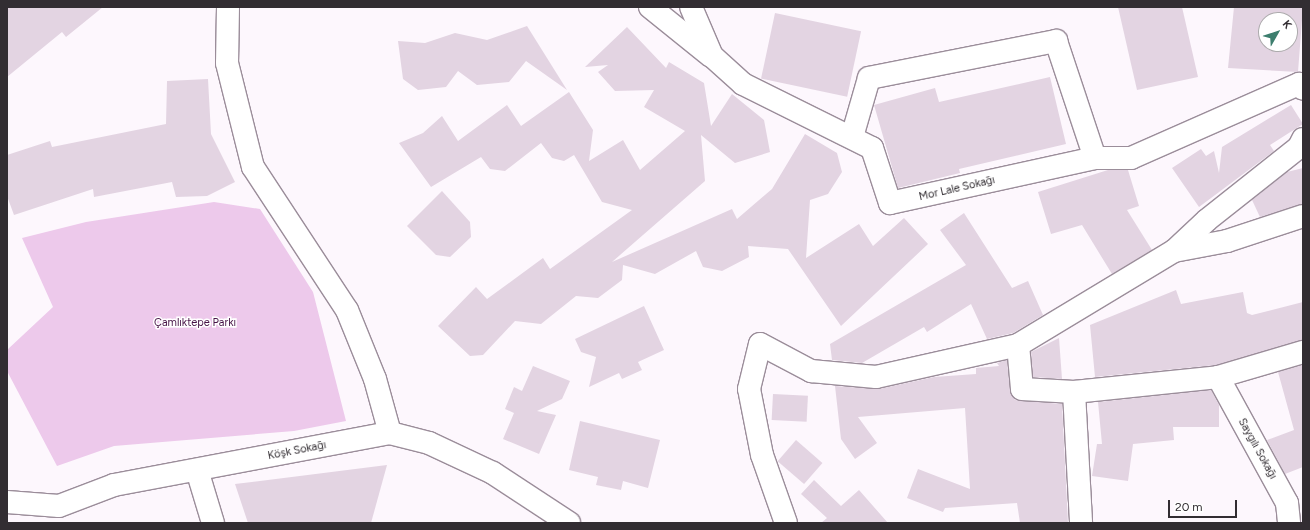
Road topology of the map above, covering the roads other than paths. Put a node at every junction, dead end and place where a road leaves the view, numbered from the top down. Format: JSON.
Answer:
{"nodes":[{"id":1,"x":228,"y":7,"type":"edge"},
{"id":2,"x":650,"y":7,"type":"edge"},
{"id":3,"x":691,"y":7,"type":"edge"},
{"id":4,"x":712,"y":56,"type":"junction"},
{"id":5,"x":1303,"y":89,"type":"edge"},
{"id":6,"x":852,"y":137,"type":"junction"},
{"id":7,"x":1303,"y":139,"type":"edge"},
{"id":8,"x":1095,"y":158,"type":"junction"},
{"id":9,"x":1303,"y":216,"type":"edge"},
{"id":10,"x":1174,"y":251,"type":"junction"},
{"id":11,"x":1018,"y":345,"type":"junction"},
{"id":12,"x":1303,"y":352,"type":"edge"},
{"id":13,"x":1218,"y":377,"type":"junction"},
{"id":14,"x":1074,"y":392,"type":"junction"},
{"id":15,"x":390,"y":433,"type":"junction"},
{"id":16,"x":197,"y":470,"type":"junction"},
{"id":17,"x":7,"y":502,"type":"edge"},
{"id":18,"x":213,"y":523,"type":"edge"},
{"id":19,"x":573,"y":523,"type":"edge"},
{"id":20,"x":786,"y":523,"type":"edge"},
{"id":21,"x":1081,"y":523,"type":"edge"},
{"id":22,"x":1289,"y":523,"type":"edge"}],
"edges":[{"from":1,"to":15,"type":"street"},
{"from":2,"to":4,"type":"street"},
{"from":3,"to":4,"type":"street","name":"Mor Lale Sokağı"},
{"from":4,"to":6,"type":"street","name":"Mor Lale Sokağı"},
{"from":5,"to":8,"type":"street","name":"Mor Lale Sokağı"},
{"from":6,"to":8,"type":"street","name":"Mor Lale Sokağı"},
{"from":6,"to":8,"type":"street"},
{"from":7,"to":10,"type":"street"},
{"from":9,"to":10,"type":"street"},
{"from":10,"to":11,"type":"street"},
{"from":11,"to":14,"type":"street"},
{"from":11,"to":20,"type":"street"},
{"from":12,"to":13,"type":"street"},
{"from":13,"to":14,"type":"street"},
{"from":13,"to":22,"type":"street","name":"Saygılı Sokağı"},
{"from":14,"to":21,"type":"street"},
{"from":15,"to":16,"type":"street","name":"Köşk Sokağı"},
{"from":15,"to":19,"type":"street","name":"Köşk Sokağı"},
{"from":16,"to":17,"type":"street","name":"Köşk Sokağı"},
{"from":16,"to":18,"type":"street"}]}
